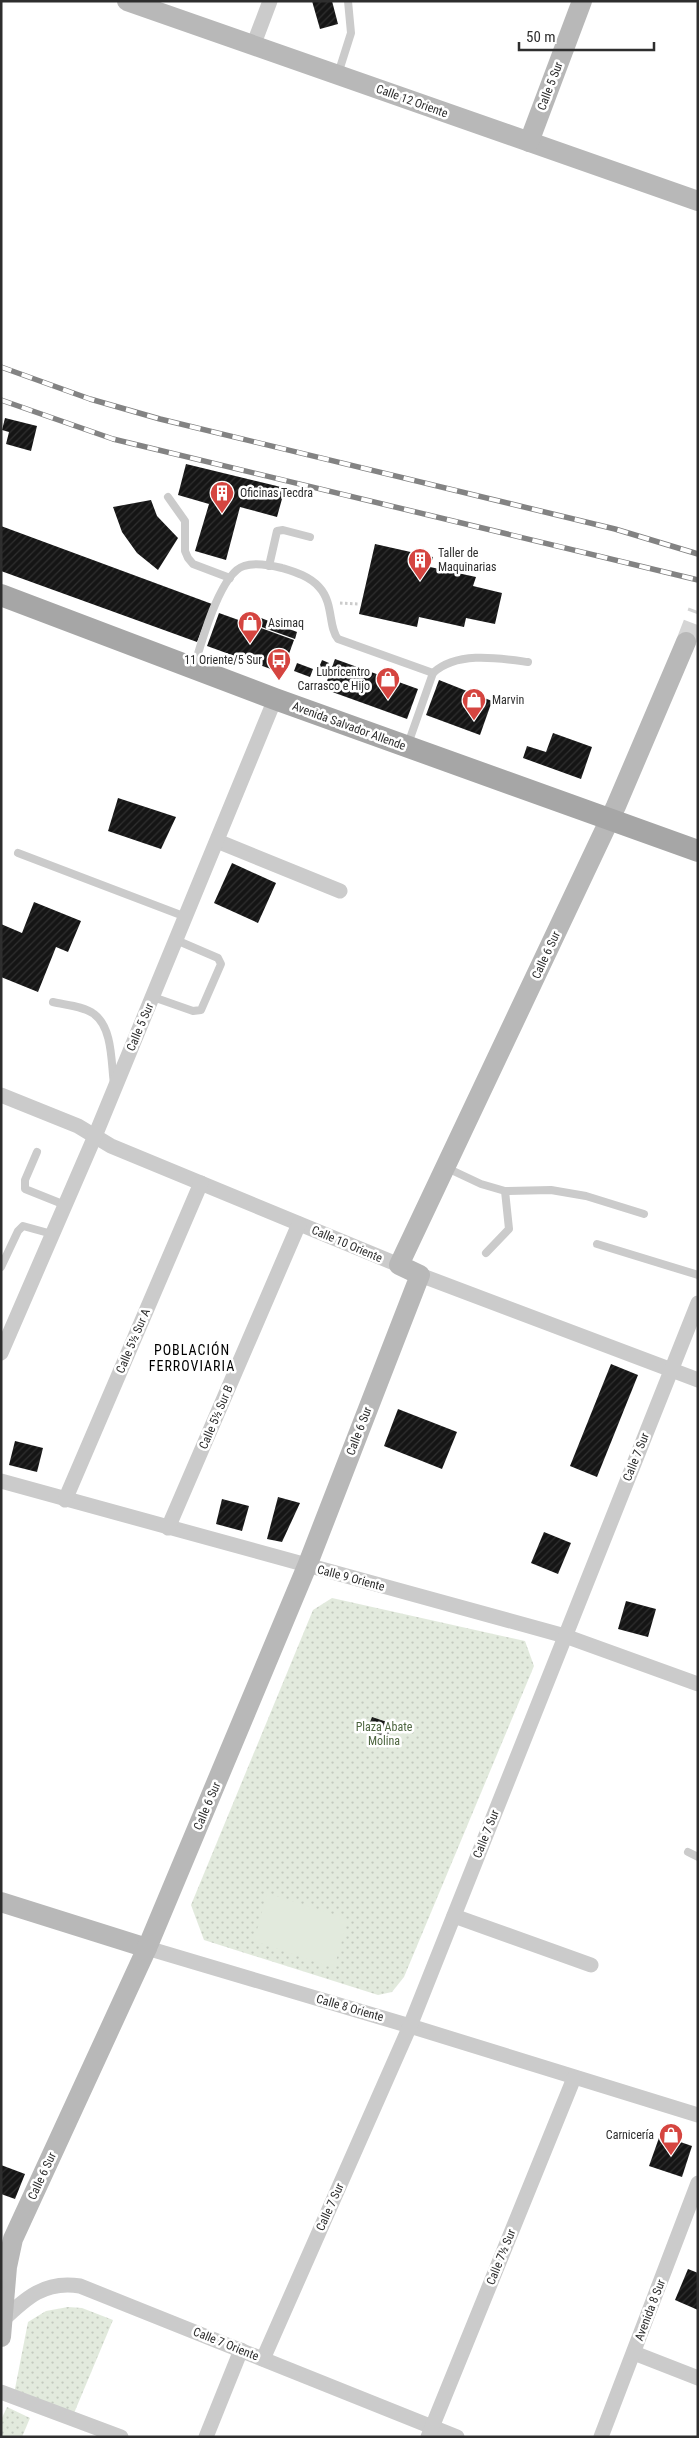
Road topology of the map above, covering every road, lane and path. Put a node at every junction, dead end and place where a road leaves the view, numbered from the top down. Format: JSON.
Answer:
{"nodes":[{"id":1,"x":127,"y":1,"type":"edge"},
{"id":2,"x":270,"y":1,"type":"edge"},
{"id":3,"x":348,"y":1,"type":"edge"},
{"id":4,"x":582,"y":1,"type":"edge"},
{"id":5,"x":253,"y":46,"type":"junction"},
{"id":6,"x":338,"y":75,"type":"junction"},
{"id":7,"x":529,"y":142,"type":"junction"},
{"id":8,"x":698,"y":202,"type":"edge"},
{"id":9,"x":168,"y":497,"type":"dead end"},
{"id":10,"x":310,"y":537,"type":"dead end"},
{"id":11,"x":269,"y":566,"type":"junction"},
{"id":12,"x":230,"y":578,"type":"junction"},
{"id":13,"x":1,"y":595,"type":"edge"},
{"id":14,"x":359,"y":604,"type":"dead end"},
{"id":15,"x":329,"y":605,"type":"junction"},
{"id":16,"x":686,"y":642,"type":"tunnel mouth"},
{"id":17,"x":528,"y":662,"type":"dead end"},
{"id":18,"x":193,"y":668,"type":"junction"},
{"id":19,"x":433,"y":673,"type":"junction"},
{"id":20,"x":275,"y":699,"type":"junction"},
{"id":21,"x":408,"y":747,"type":"junction"},
{"id":22,"x":609,"y":820,"type":"junction"},
{"id":23,"x":217,"y":841,"type":"junction"},
{"id":24,"x":698,"y":851,"type":"edge"},
{"id":25,"x":18,"y":852,"type":"dead end"},
{"id":26,"x":340,"y":890,"type":"dead end"},
{"id":27,"x":186,"y":917,"type":"junction"},
{"id":28,"x":176,"y":940,"type":"junction"},
{"id":29,"x":153,"y":997,"type":"junction"},
{"id":30,"x":53,"y":1002,"type":"dead end"},
{"id":31,"x":115,"y":1088,"type":"junction"},
{"id":32,"x":1,"y":1095,"type":"edge"},
{"id":33,"x":95,"y":1136,"type":"junction"},
{"id":34,"x":36,"y":1152,"type":"dead end"},
{"id":35,"x":445,"y":1167,"type":"junction"},
{"id":36,"x":201,"y":1183,"type":"junction"},
{"id":37,"x":506,"y":1190,"type":"junction"},
{"id":38,"x":65,"y":1205,"type":"junction"},
{"id":39,"x":644,"y":1214,"type":"dead end"},
{"id":40,"x":299,"y":1224,"type":"junction"},
{"id":41,"x":52,"y":1234,"type":"junction"},
{"id":42,"x":597,"y":1244,"type":"dead end"},
{"id":43,"x":486,"y":1253,"type":"dead end"},
{"id":44,"x":398,"y":1265,"type":"junction"},
{"id":45,"x":1,"y":1267,"type":"edge"},
{"id":46,"x":420,"y":1275,"type":"junction"},
{"id":47,"x":698,"y":1275,"type":"edge"},
{"id":48,"x":698,"y":1303,"type":"edge"},
{"id":49,"x":1,"y":1353,"type":"edge"},
{"id":50,"x":670,"y":1370,"type":"junction"},
{"id":51,"x":698,"y":1380,"type":"edge"},
{"id":52,"x":1,"y":1481,"type":"edge"},
{"id":53,"x":65,"y":1500,"type":"junction"},
{"id":54,"x":168,"y":1528,"type":"junction"},
{"id":55,"x":307,"y":1566,"type":"junction"},
{"id":56,"x":565,"y":1636,"type":"junction"},
{"id":57,"x":698,"y":1684,"type":"edge"},
{"id":58,"x":688,"y":1852,"type":"dead end"},
{"id":59,"x":698,"y":1857,"type":"edge"},
{"id":60,"x":1,"y":1902,"type":"edge"},
{"id":61,"x":454,"y":1916,"type":"junction"},
{"id":62,"x":148,"y":1948,"type":"junction"},
{"id":63,"x":591,"y":1965,"type":"dead end"},
{"id":64,"x":410,"y":2026,"type":"junction"},
{"id":65,"x":574,"y":2078,"type":"junction"},
{"id":66,"x":698,"y":2115,"type":"edge"},
{"id":67,"x":698,"y":2183,"type":"edge"},
{"id":68,"x":2,"y":2327,"type":"edge"},
{"id":69,"x":241,"y":2350,"type":"junction"},
{"id":70,"x":634,"y":2353,"type":"junction"},
{"id":71,"x":262,"y":2359,"type":"junction"},
{"id":72,"x":698,"y":2378,"type":"edge"},
{"id":73,"x":1,"y":2392,"type":"edge"},
{"id":74,"x":430,"y":2432,"type":"edge"},
{"id":75,"x":121,"y":2437,"type":"edge"},
{"id":76,"x":206,"y":2437,"type":"edge"},
{"id":77,"x":457,"y":2437,"type":"edge"},
{"id":78,"x":601,"y":2437,"type":"edge"}],
"edges":[{"from":1,"to":5,"type":"street","name":"Calle 12 Oriente"},
{"from":2,"to":5,"type":"street"},
{"from":3,"to":6,"type":"lane"},
{"from":4,"to":7,"type":"street","name":"Calle 5 Sur"},
{"from":5,"to":6,"type":"street","name":"Calle 12 Oriente"},
{"from":6,"to":7,"type":"street","name":"Calle 12 Oriente"},
{"from":7,"to":8,"type":"street","name":"Calle 12 Oriente"},
{"from":9,"to":12,"type":"lane"},
{"from":10,"to":11,"type":"lane"},
{"from":11,"to":12,"type":"lane"},
{"from":11,"to":15,"type":"lane"},
{"from":12,"to":18,"type":"lane"},
{"from":13,"to":18,"type":"main road","name":"Avenida Salvador Allende"},
{"from":14,"to":15,"type":"path"},
{"from":15,"to":19,"type":"lane"},
{"from":16,"to":22,"type":"street","name":"Calle 6 Sur"},
{"from":17,"to":19,"type":"lane"},
{"from":18,"to":20,"type":"main road","name":"Avenida Salvador Allende"},
{"from":19,"to":21,"type":"lane"},
{"from":20,"to":21,"type":"main road","name":"Avenida Salvador Allende"},
{"from":20,"to":23,"type":"street","name":"Calle 5 Sur"},
{"from":21,"to":22,"type":"main road","name":"Avenida Salvador Allende"},
{"from":22,"to":24,"type":"main road","name":"Avenida Salvador Allende"},
{"from":22,"to":35,"type":"street","name":"Calle 6 Sur"},
{"from":23,"to":26,"type":"street"},
{"from":23,"to":27,"type":"street","name":"Calle 5 Sur"},
{"from":25,"to":27,"type":"lane"},
{"from":27,"to":28,"type":"street","name":"Calle 5 Sur"},
{"from":28,"to":29,"type":"street","name":"Calle 5 Sur"},
{"from":28,"to":29,"type":"lane"},
{"from":29,"to":31,"type":"street","name":"Calle 5 Sur"},
{"from":30,"to":31,"type":"lane"},
{"from":31,"to":33,"type":"street","name":"Calle 5 Sur"},
{"from":32,"to":33,"type":"street","name":"Calle 10 Oriente"},
{"from":33,"to":36,"type":"street","name":"Calle 10 Oriente"},
{"from":33,"to":38,"type":"street","name":"Calle 5 Sur"},
{"from":34,"to":38,"type":"lane"},
{"from":35,"to":37,"type":"lane"},
{"from":35,"to":44,"type":"street","name":"Calle 6 Sur"},
{"from":36,"to":40,"type":"street","name":"Calle 10 Oriente"},
{"from":36,"to":53,"type":"street","name":"Calle 5½ Sur A"},
{"from":37,"to":39,"type":"lane"},
{"from":37,"to":43,"type":"lane"},
{"from":38,"to":41,"type":"street","name":"Calle 5 Sur"},
{"from":40,"to":44,"type":"street","name":"Calle 10 Oriente"},
{"from":40,"to":54,"type":"street","name":"Calle 5½ Sur B"},
{"from":41,"to":45,"type":"lane"},
{"from":41,"to":49,"type":"street","name":"Calle 5 Sur"},
{"from":42,"to":47,"type":"lane"},
{"from":44,"to":46,"type":"street","name":"Calle 10 Oriente"},
{"from":46,"to":50,"type":"street","name":"Calle 10 Oriente"},
{"from":46,"to":55,"type":"street","name":"Calle 6 Sur"},
{"from":48,"to":50,"type":"street","name":"Calle 7 Sur"},
{"from":50,"to":51,"type":"street","name":"Calle 10 Oriente"},
{"from":50,"to":56,"type":"street","name":"Calle 7 Sur"},
{"from":52,"to":53,"type":"street","name":"Calle 9 Oriente"},
{"from":53,"to":54,"type":"street","name":"Calle 9 Oriente"},
{"from":54,"to":55,"type":"street","name":"Calle 9 Oriente"},
{"from":55,"to":56,"type":"street","name":"Calle 9 Oriente"},
{"from":55,"to":62,"type":"street","name":"Calle 6 Sur"},
{"from":56,"to":57,"type":"street","name":"Calle 9 Oriente"},
{"from":56,"to":61,"type":"street","name":"Calle 7 Sur"},
{"from":58,"to":59,"type":"lane"},
{"from":60,"to":62,"type":"street","name":"Calle 8 Oriente"},
{"from":61,"to":63,"type":"street"},
{"from":61,"to":64,"type":"street","name":"Calle 7 Sur"},
{"from":62,"to":64,"type":"street","name":"Calle 8 Oriente"},
{"from":62,"to":68,"type":"street","name":"Calle 6 Sur"},
{"from":64,"to":65,"type":"street","name":"Calle 8 Oriente"},
{"from":64,"to":71,"type":"street","name":"Calle 7 Sur"},
{"from":65,"to":66,"type":"street","name":"Calle 8 Oriente"},
{"from":65,"to":74,"type":"street","name":"Calle 7½ Sur"},
{"from":67,"to":70,"type":"street","name":"Avenida 8 Sur"},
{"from":68,"to":69,"type":"street","name":"Calle 7 Oriente"},
{"from":69,"to":71,"type":"street","name":"Calle 7 Oriente"},
{"from":69,"to":76,"type":"street"},
{"from":70,"to":72,"type":"street"},
{"from":70,"to":78,"type":"street","name":"Avenida 8 Sur"},
{"from":71,"to":74,"type":"street","name":"Calle 7 Oriente"},
{"from":73,"to":75,"type":"street"},
{"from":74,"to":77,"type":"street","name":"Calle 7 Oriente"}]}
